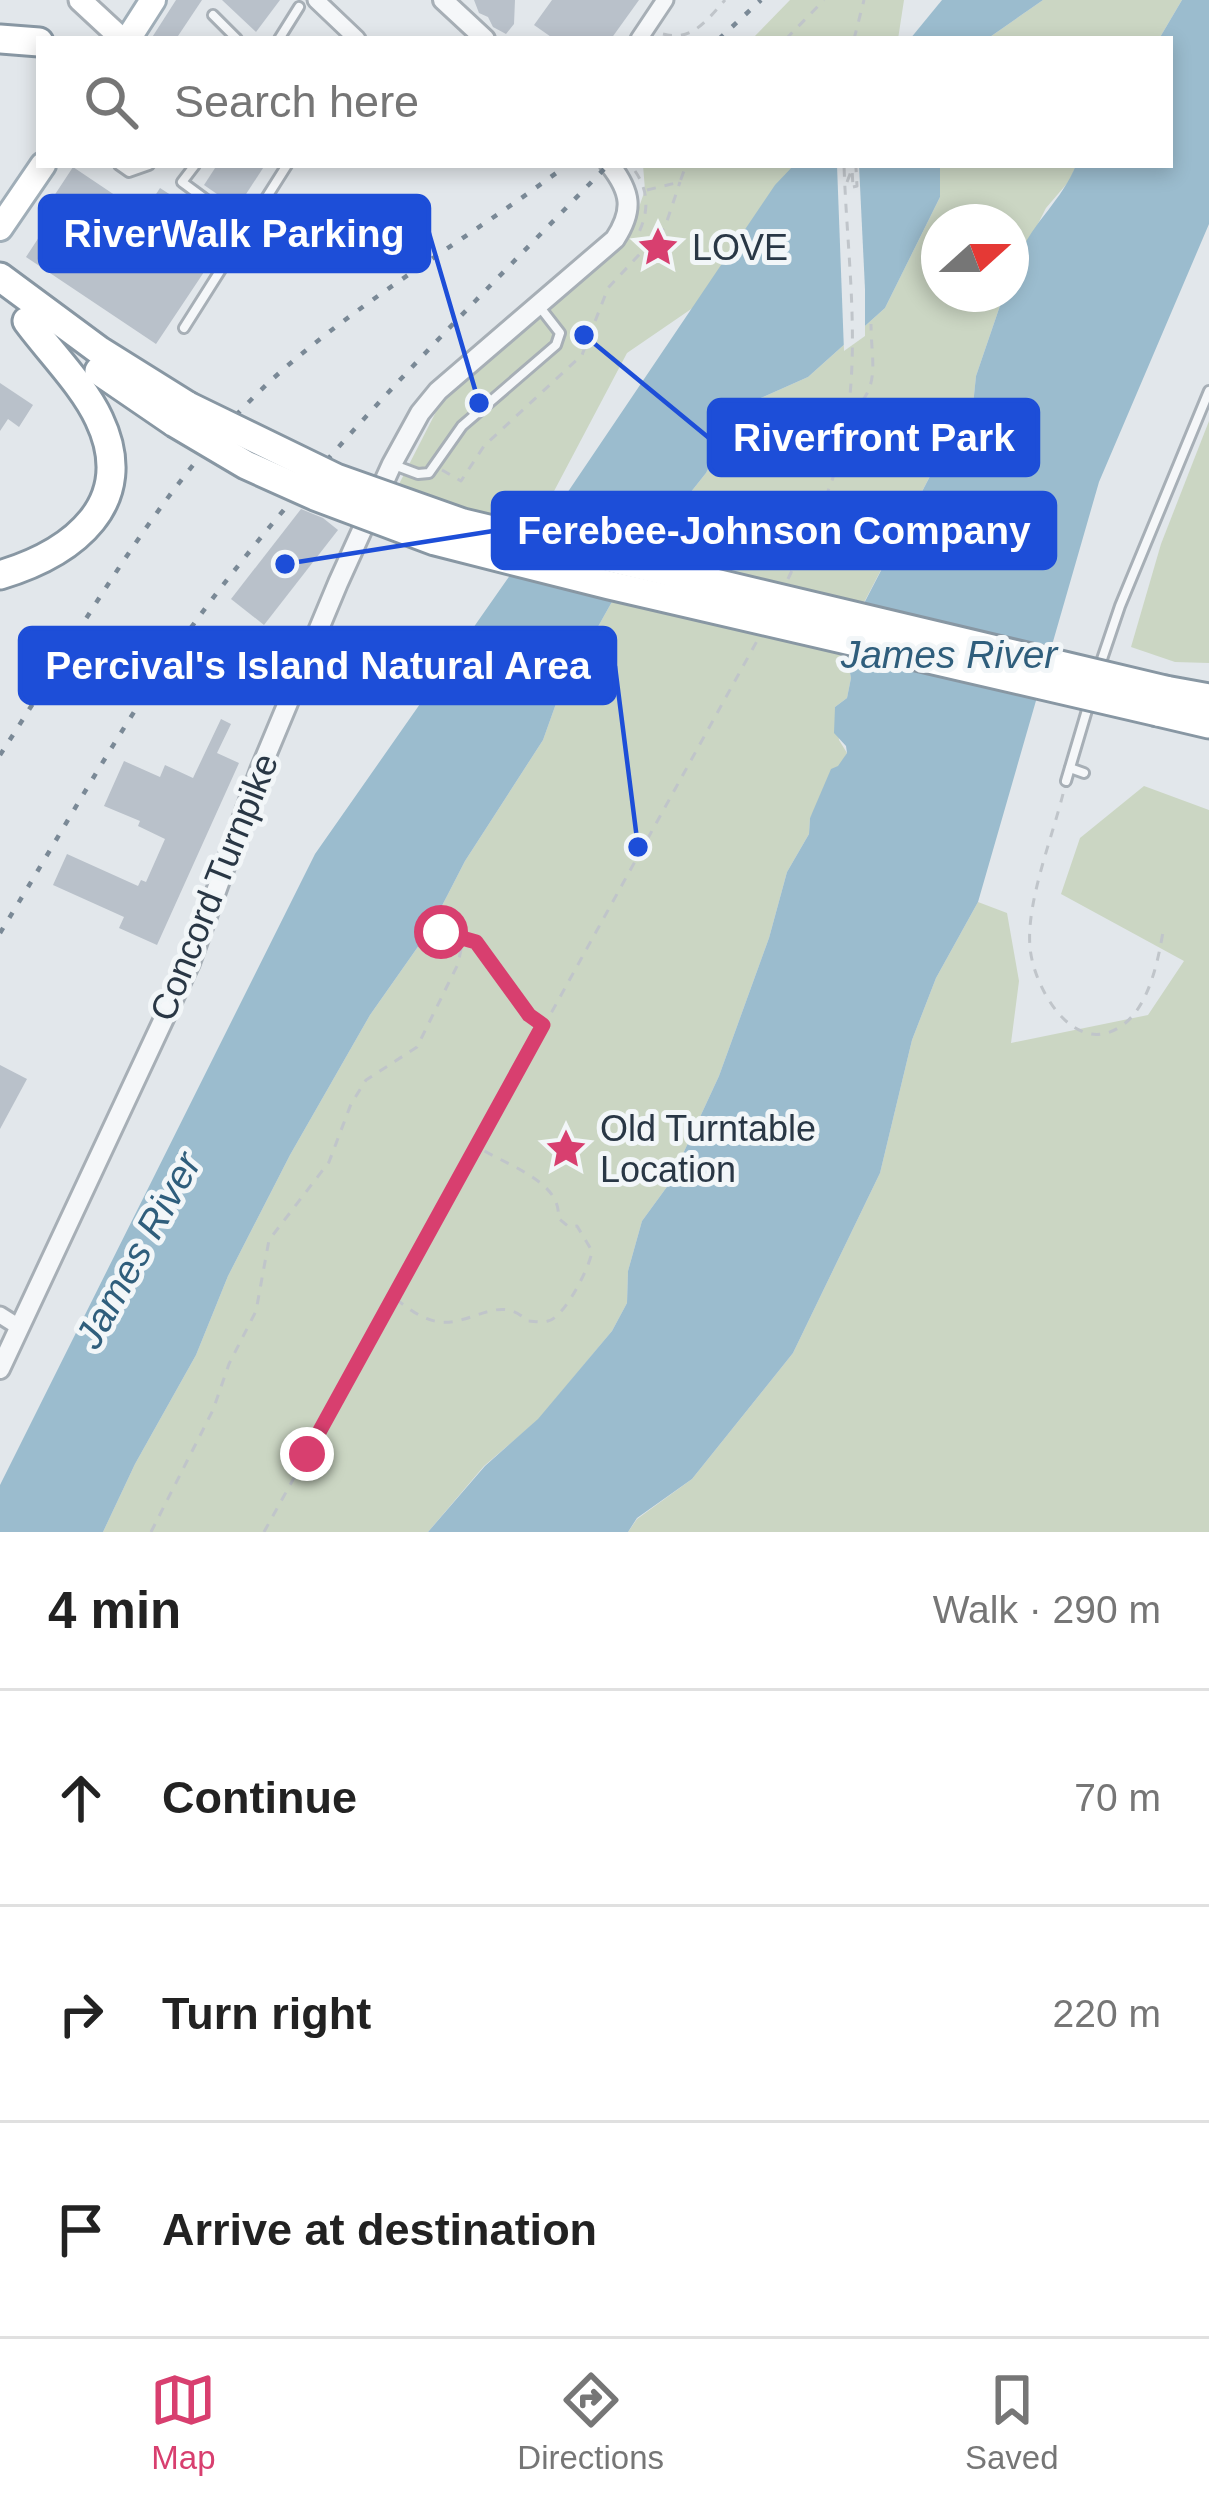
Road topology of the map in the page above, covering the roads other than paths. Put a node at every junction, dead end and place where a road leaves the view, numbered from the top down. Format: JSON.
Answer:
{"nodes":[{"id":1,"x":80,"y":0,"type":"edge"},
{"id":2,"x":153,"y":0,"type":"edge"},
{"id":3,"x":316,"y":0,"type":"edge"},
{"id":4,"x":443,"y":0,"type":"edge"},
{"id":5,"x":665,"y":0,"type":"edge"},
{"id":6,"x":298,"y":7,"type":"dead end"},
{"id":7,"x":213,"y":15,"type":"dead end"},
{"id":8,"x":122,"y":36,"type":"edge"},
{"id":9,"x":127,"y":36,"type":"edge"},
{"id":10,"x":234,"y":36,"type":"edge"},
{"id":11,"x":281,"y":36,"type":"edge"},
{"id":12,"x":354,"y":36,"type":"edge"},
{"id":13,"x":481,"y":36,"type":"edge"},
{"id":14,"x":641,"y":36,"type":"edge"},
{"id":15,"x":0,"y":38,"type":"edge"},
{"id":16,"x":36,"y":52,"type":"edge"},
{"id":17,"x":36,"y":53,"type":"edge"},
{"id":18,"x":0,"y":54,"type":"edge"},
{"id":19,"x":41,"y":168,"type":"edge"},
{"id":20,"x":193,"y":168,"type":"edge"},
{"id":21,"x":285,"y":168,"type":"edge"},
{"id":22,"x":612,"y":168,"type":"edge"},
{"id":23,"x":0,"y":228,"type":"edge"},
{"id":24,"x":247,"y":230,"type":"junction"},
{"id":25,"x":0,"y":277,"type":"edge"},
{"id":26,"x":0,"y":299,"type":"edge"},
{"id":27,"x":538,"y":305,"type":"junction"},
{"id":28,"x":27,"y":321,"type":"junction"},
{"id":29,"x":184,"y":328,"type":"dead end"},
{"id":30,"x":1209,"y":391,"type":"edge"},
{"id":31,"x":181,"y":414,"type":"junction"},
{"id":32,"x":392,"y":464,"type":"junction"},
{"id":33,"x":0,"y":574,"type":"edge"},
{"id":34,"x":1209,"y":698,"type":"edge"},
{"id":35,"x":1162,"y":701,"type":"junction"},
{"id":36,"x":1209,"y":724,"type":"edge"},
{"id":37,"x":1070,"y":768,"type":"junction"},
{"id":38,"x":1084,"y":773,"type":"dead end"},
{"id":39,"x":1066,"y":781,"type":"road end"},
{"id":40,"x":0,"y":1315,"type":"edge"},
{"id":41,"x":19,"y":1327,"type":"junction"},
{"id":42,"x":0,"y":1369,"type":"edge"}],
"edges":[{"from":1,"to":8,"type":"main road"},
{"from":2,"to":9,"type":"main road"},
{"from":3,"to":12,"type":"street"},
{"from":4,"to":13,"type":"street"},
{"from":5,"to":14,"type":"street"},
{"from":6,"to":11,"type":"lane"},
{"from":7,"to":10,"type":"lane"},
{"from":15,"to":16,"type":"highway"},
{"from":17,"to":18,"type":"highway"},
{"from":19,"to":23,"type":"main road"},
{"from":20,"to":24,"type":"lane"},
{"from":21,"to":24,"type":"lane"},
{"from":22,"to":27,"type":"street","name":"Concord Turnpike"},
{"from":24,"to":29,"type":"lane"},
{"from":25,"to":31,"type":"highway"},
{"from":26,"to":28,"type":"highway"},
{"from":27,"to":32,"type":"street","name":"Concord Turnpike"},
{"from":27,"to":32,"type":"lane"},
{"from":28,"to":31,"type":"highway"},
{"from":28,"to":33,"type":"highway"},
{"from":30,"to":37,"type":"lane"},
{"from":31,"to":35,"type":"highway","bridge":true},
{"from":32,"to":41,"type":"street","name":"Concord Turnpike"},
{"from":34,"to":35,"type":"highway"},
{"from":35,"to":36,"type":"highway"},
{"from":37,"to":38,"type":"lane"},
{"from":37,"to":39,"type":"lane"},
{"from":40,"to":41,"type":"street"},
{"from":41,"to":42,"type":"street","name":"Concord Turnpike"}]}
